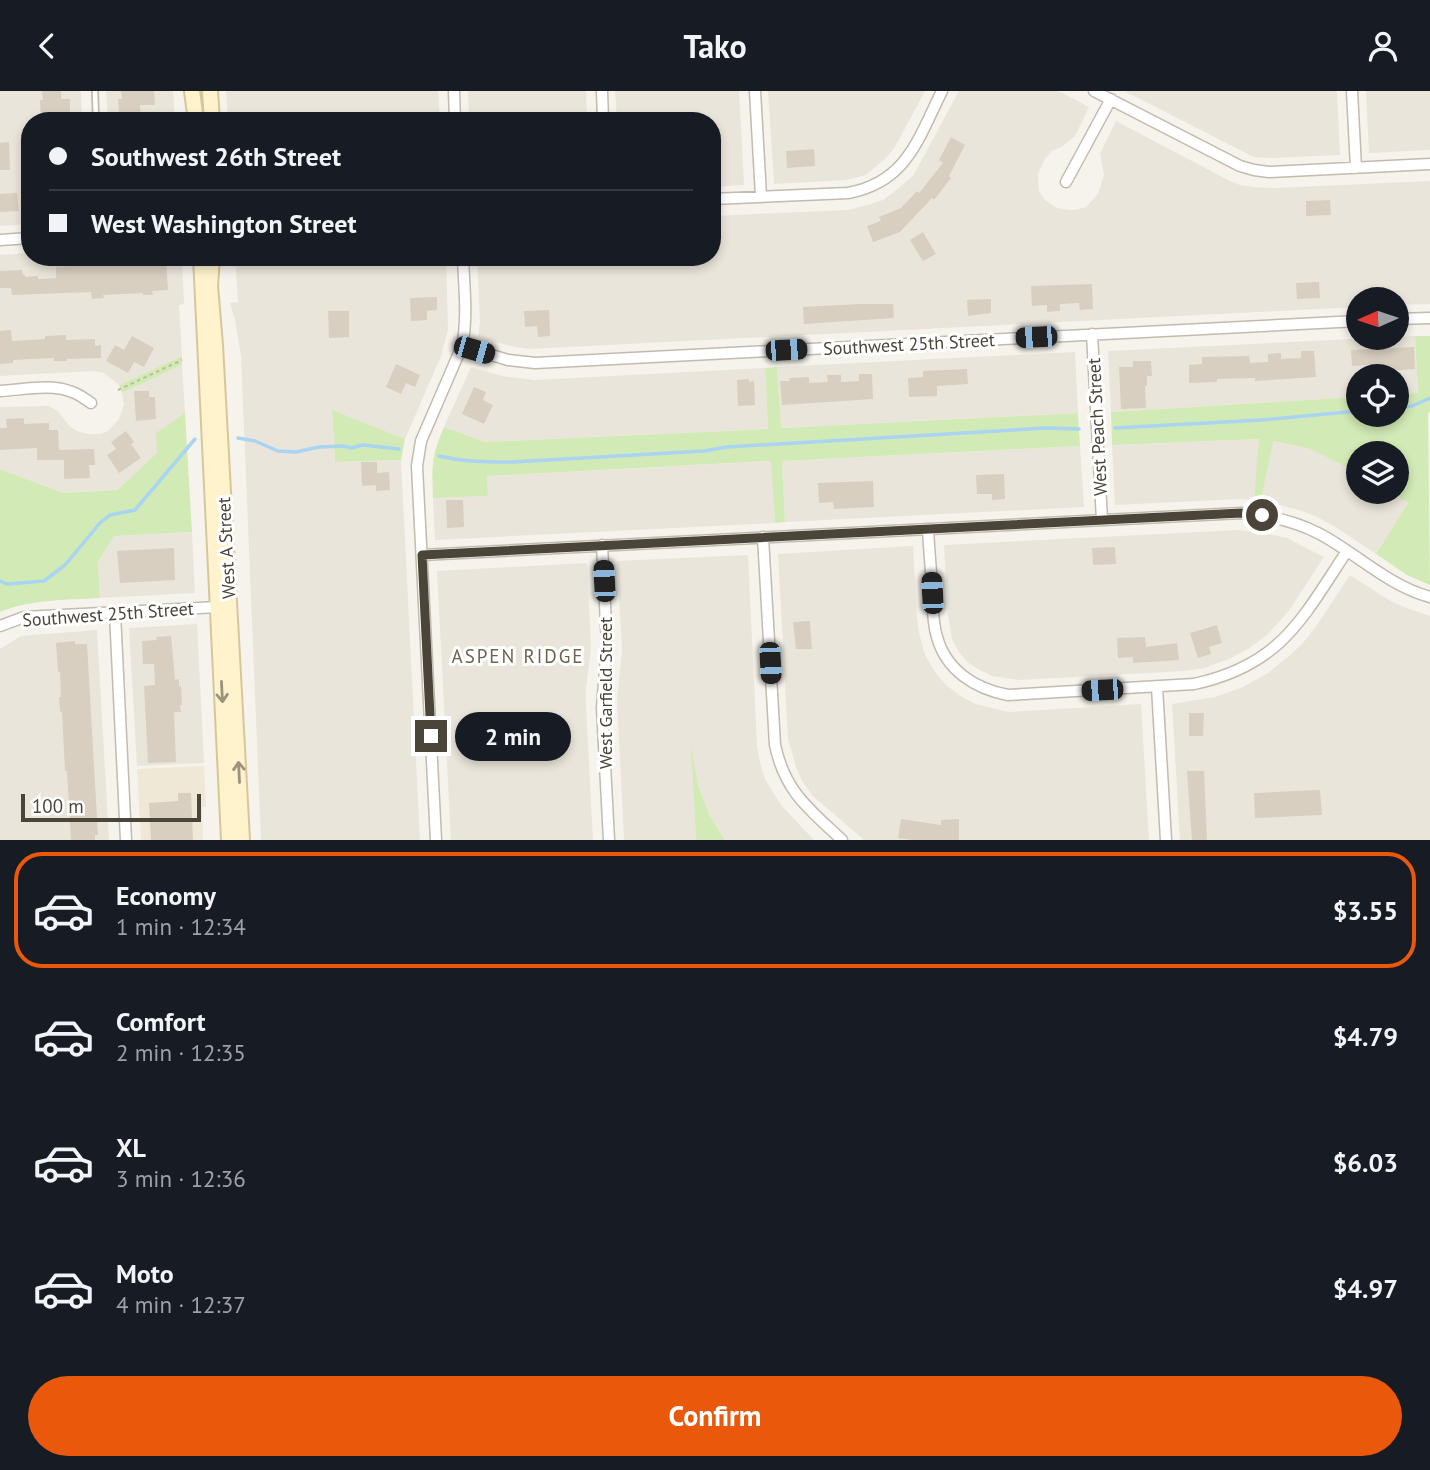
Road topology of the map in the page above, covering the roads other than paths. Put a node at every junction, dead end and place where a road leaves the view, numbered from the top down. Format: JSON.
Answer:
{"nodes":[{"id":1,"x":95,"y":91,"type":"edge"},
{"id":2,"x":192,"y":91,"type":"edge"},
{"id":3,"x":210,"y":91,"type":"edge"},
{"id":4,"x":454,"y":91,"type":"edge"},
{"id":5,"x":602,"y":91,"type":"edge"},
{"id":6,"x":755,"y":91,"type":"edge"},
{"id":7,"x":943,"y":91,"type":"edge"},
{"id":8,"x":1094,"y":91,"type":"edge"},
{"id":9,"x":1352,"y":91,"type":"edge"},
{"id":10,"x":1111,"y":99,"type":"junction"},
{"id":11,"x":96,"y":112,"type":"edge"},
{"id":12,"x":195,"y":112,"type":"edge"},
{"id":13,"x":211,"y":112,"type":"edge"},
{"id":14,"x":455,"y":112,"type":"edge"},
{"id":15,"x":603,"y":112,"type":"edge"},
{"id":16,"x":1430,"y":164,"type":"edge"},
{"id":17,"x":1356,"y":168,"type":"junction"},
{"id":18,"x":1066,"y":182,"type":"dead end"},
{"id":19,"x":761,"y":196,"type":"junction"},
{"id":20,"x":721,"y":198,"type":"edge"},
{"id":21,"x":21,"y":239,"type":"edge"},
{"id":22,"x":0,"y":240,"type":"edge"},
{"id":23,"x":201,"y":266,"type":"edge"},
{"id":24,"x":211,"y":266,"type":"edge"},
{"id":25,"x":464,"y":266,"type":"edge"},
{"id":26,"x":1430,"y":318,"type":"edge"},
{"id":27,"x":1409,"y":319,"type":"edge"},
{"id":28,"x":1346,"y":322,"type":"edge"},
{"id":29,"x":1092,"y":334,"type":"junction"},
{"id":30,"x":461,"y":347,"type":"junction"},
{"id":31,"x":0,"y":391,"type":"edge"},
{"id":32,"x":91,"y":403,"type":"dead end"},
{"id":33,"x":1102,"y":520,"type":"junction"},
{"id":34,"x":928,"y":529,"type":"junction"},
{"id":35,"x":763,"y":537,"type":"junction"},
{"id":36,"x":602,"y":545,"type":"junction"},
{"id":37,"x":1347,"y":551,"type":"junction"},
{"id":38,"x":422,"y":555,"type":"junction"},
{"id":39,"x":1430,"y":597,"type":"edge"},
{"id":40,"x":218,"y":607,"type":"junction"},
{"id":41,"x":115,"y":613,"type":"junction"},
{"id":42,"x":0,"y":626,"type":"edge"},
{"id":43,"x":1157,"y":687,"type":"junction"},
{"id":44,"x":126,"y":840,"type":"edge"},
{"id":45,"x":229,"y":840,"type":"edge"},
{"id":46,"x":242,"y":840,"type":"edge"},
{"id":47,"x":436,"y":840,"type":"edge"},
{"id":48,"x":609,"y":840,"type":"edge"},
{"id":49,"x":842,"y":840,"type":"edge"},
{"id":50,"x":1166,"y":840,"type":"edge"}],
"edges":[{"from":1,"to":11,"type":"lane"},
{"from":2,"to":12,"type":"main road"},
{"from":3,"to":13,"type":"main road"},
{"from":4,"to":14,"type":"street"},
{"from":5,"to":15,"type":"street"},
{"from":6,"to":19,"type":"street"},
{"from":7,"to":19,"type":"street"},
{"from":8,"to":10,"type":"street"},
{"from":9,"to":17,"type":"street"},
{"from":10,"to":17,"type":"street"},
{"from":10,"to":18,"type":"street"},
{"from":16,"to":17,"type":"street"},
{"from":19,"to":20,"type":"street"},
{"from":21,"to":22,"type":"street"},
{"from":23,"to":40,"type":"main road","name":"West A Street"},
{"from":46,"to":24,"type":"main road","name":"West A Street","one_way":true},
{"from":25,"to":30,"type":"street"},
{"from":26,"to":27,"type":"street"},
{"from":28,"to":29,"type":"street","name":"Southwest 25th Street"},
{"from":29,"to":30,"type":"street","name":"Southwest 25th Street"},
{"from":29,"to":33,"type":"street","name":"West Peach Street"},
{"from":30,"to":38,"type":"street"},
{"from":31,"to":32,"type":"street"},
{"from":33,"to":34,"type":"street"},
{"from":33,"to":37,"type":"street"},
{"from":34,"to":35,"type":"street"},
{"from":34,"to":43,"type":"street"},
{"from":35,"to":36,"type":"street"},
{"from":35,"to":49,"type":"street"},
{"from":36,"to":38,"type":"street"},
{"from":36,"to":48,"type":"street","name":"West Garfield Street"},
{"from":37,"to":39,"type":"street"},
{"from":37,"to":43,"type":"street"},
{"from":38,"to":47,"type":"street"},
{"from":40,"to":41,"type":"street","name":"Southwest 25th Street"},
{"from":40,"to":45,"type":"main road","name":"West A Street","one_way":true},
{"from":41,"to":42,"type":"street","name":"Southwest 25th Street"},
{"from":41,"to":44,"type":"street"},
{"from":43,"to":50,"type":"street"}]}
